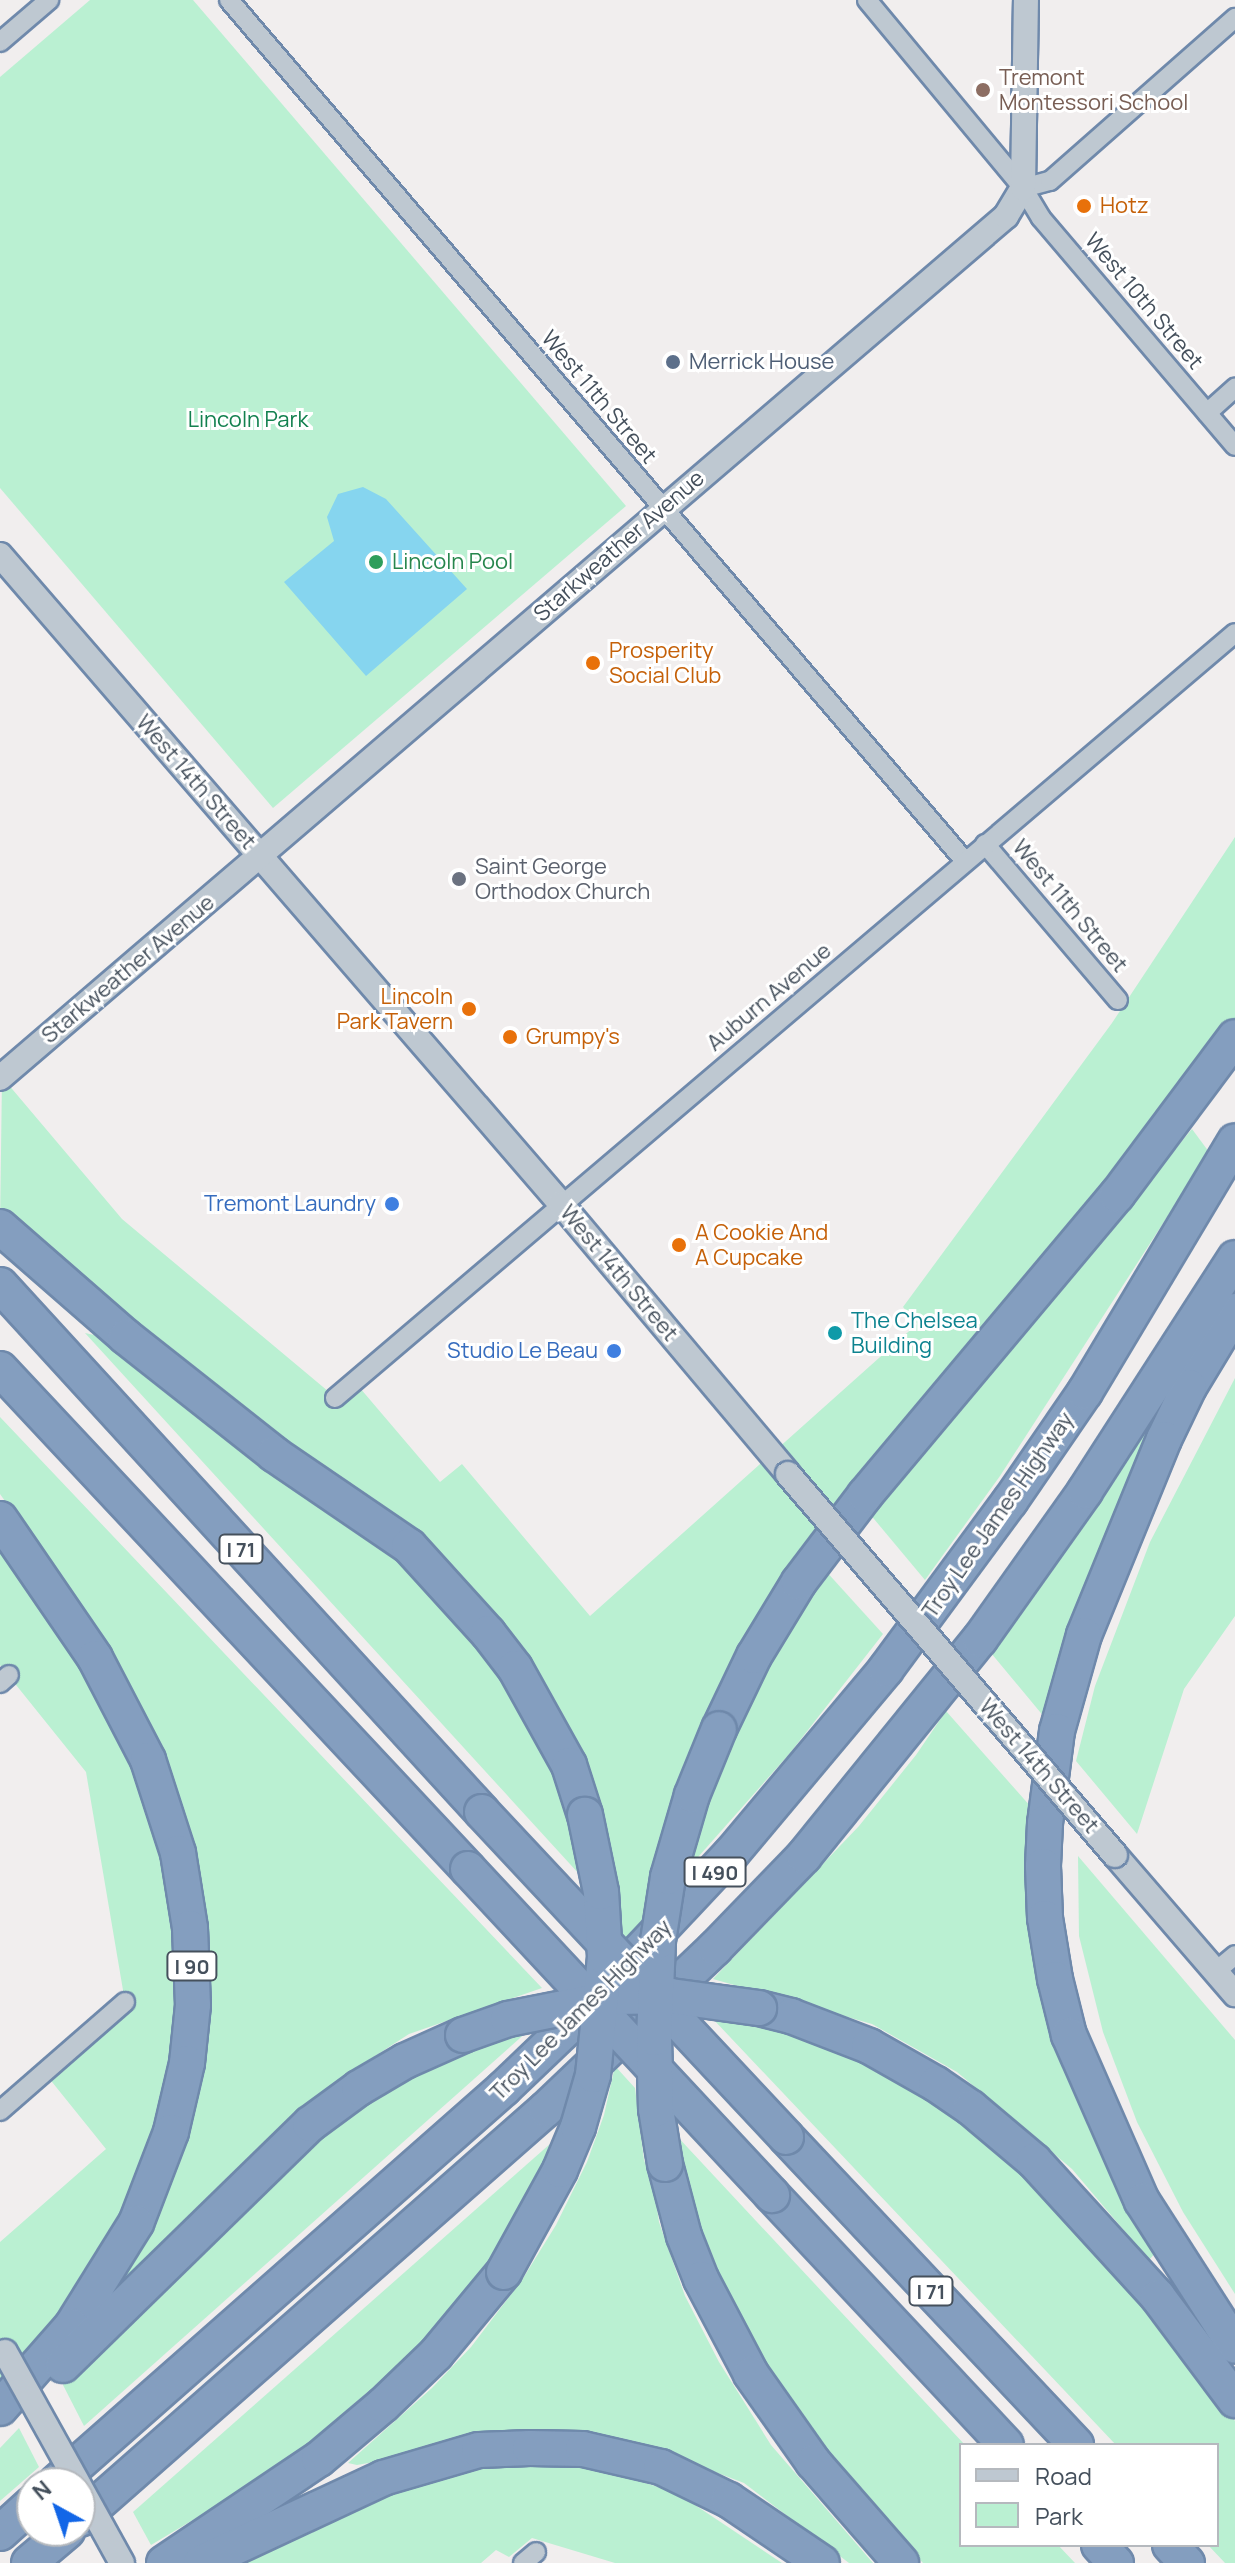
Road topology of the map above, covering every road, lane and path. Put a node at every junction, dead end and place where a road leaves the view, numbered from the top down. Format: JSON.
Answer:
{"nodes":[{"id":1,"x":49,"y":0,"type":"edge"},
{"id":2,"x":229,"y":0,"type":"edge"},
{"id":3,"x":867,"y":0,"type":"edge"},
{"id":4,"x":1026,"y":0,"type":"edge"},
{"id":5,"x":1235,"y":18,"type":"edge"},
{"id":6,"x":0,"y":42,"type":"edge"},
{"id":7,"x":1023,"y":188,"type":"junction"},
{"id":8,"x":1235,"y":388,"type":"edge"},
{"id":9,"x":1207,"y":413,"type":"junction"},
{"id":10,"x":1235,"y":446,"type":"edge"},
{"id":11,"x":662,"y":508,"type":"junction"},
{"id":12,"x":0,"y":556,"type":"edge"},
{"id":13,"x":1235,"y":633,"type":"edge"},
{"id":14,"x":985,"y":844,"type":"junction"},
{"id":15,"x":260,"y":857,"type":"junction"},
{"id":16,"x":965,"y":861,"type":"junction"},
{"id":17,"x":1118,"y":1000,"type":"dead end"},
{"id":18,"x":1235,"y":1037,"type":"edge"},
{"id":19,"x":0,"y":1078,"type":"edge"},
{"id":20,"x":1235,"y":1141,"type":"edge"},
{"id":21,"x":561,"y":1204,"type":"junction"},
{"id":22,"x":0,"y":1227,"type":"edge"},
{"id":23,"x":1235,"y":1258,"type":"edge"},
{"id":24,"x":0,"y":1285,"type":"edge"},
{"id":25,"x":1235,"y":1311,"type":"edge"},
{"id":26,"x":0,"y":1369,"type":"edge"},
{"id":27,"x":335,"y":1398,"type":"dead end"},
{"id":28,"x":0,"y":1519,"type":"edge"},
{"id":29,"x":1235,"y":1955,"type":"edge"},
{"id":30,"x":1215,"y":1972,"type":"junction"},
{"id":31,"x":1235,"y":1994,"type":"edge"},
{"id":32,"x":125,"y":2002,"type":"dead end"},
{"id":33,"x":0,"y":2111,"type":"edge"},
{"id":34,"x":1235,"y":2346,"type":"edge"},
{"id":35,"x":3,"y":2347,"type":"edge"},
{"id":36,"x":1235,"y":2400,"type":"edge"},
{"id":37,"x":0,"y":2408,"type":"edge"},
{"id":38,"x":0,"y":2427,"type":"edge"},
{"id":39,"x":1004,"y":2443,"type":"edge"},
{"id":40,"x":1074,"y":2443,"type":"edge"},
{"id":41,"x":69,"y":2467,"type":"edge"},
{"id":42,"x":74,"y":2467,"type":"edge"},
{"id":43,"x":96,"y":2505,"type":"edge"},
{"id":44,"x":96,"y":2516,"type":"edge"},
{"id":45,"x":16,"y":2518,"type":"edge"},
{"id":46,"x":0,"y":2533,"type":"edge"},
{"id":47,"x":48,"y":2547,"type":"edge"},
{"id":48,"x":1101,"y":2547,"type":"edge"},
{"id":49,"x":1172,"y":2547,"type":"edge"},
{"id":50,"x":29,"y":2563,"type":"edge"},
{"id":51,"x":122,"y":2563,"type":"edge"},
{"id":52,"x":164,"y":2563,"type":"edge"},
{"id":53,"x":201,"y":2563,"type":"edge"},
{"id":54,"x":822,"y":2563,"type":"edge"},
{"id":55,"x":901,"y":2563,"type":"edge"},
{"id":56,"x":1116,"y":2563,"type":"edge"},
{"id":57,"x":1187,"y":2563,"type":"edge"}],
"edges":[{"from":1,"to":6,"type":"street"},
{"from":2,"to":11,"type":"street","name":"West 11th Street"},
{"from":3,"to":7,"type":"street","name":"West 10th Street"},
{"from":4,"to":7,"type":"street"},
{"from":5,"to":7,"type":"street"},
{"from":7,"to":9,"type":"street","name":"West 10th Street"},
{"from":7,"to":11,"type":"street","name":"Starkweather Avenue"},
{"from":8,"to":9,"type":"street"},
{"from":9,"to":10,"type":"street","name":"West 10th Street"},
{"from":11,"to":15,"type":"street","name":"Starkweather Avenue"},
{"from":11,"to":16,"type":"street","name":"West 11th Street"},
{"from":12,"to":15,"type":"street","name":"West 14th Street"},
{"from":13,"to":14,"type":"street","name":"Auburn Avenue"},
{"from":14,"to":16,"type":"street","name":"Auburn Avenue"},
{"from":14,"to":17,"type":"street","name":"West 11th Street"},
{"from":15,"to":19,"type":"street","name":"Starkweather Avenue"},
{"from":15,"to":21,"type":"street","name":"West 14th Street"},
{"from":16,"to":21,"type":"street","name":"Auburn Avenue"},
{"from":18,"to":55,"type":"highway","bridge":true},
{"from":20,"to":42,"type":"highway","name":"Troy Lee James Highway","number":"I 490"},
{"from":21,"to":27,"type":"street","name":"Auburn Avenue"},
{"from":21,"to":30,"type":"street","name":"West 14th Street","bridge":true},
{"from":22,"to":52,"type":"highway","bridge":true},
{"from":23,"to":43,"type":"highway","name":"Troy Lee James Highway","number":"I 490"},
{"from":24,"to":40,"type":"highway","number":"I 71","bridge":true},
{"from":25,"to":34,"type":"highway"},
{"from":26,"to":39,"type":"highway","number":"I 71","bridge":true},
{"from":28,"to":37,"type":"highway","number":"I 90"},
{"from":29,"to":30,"type":"street"},
{"from":30,"to":31,"type":"street","name":"West 14th Street"},
{"from":32,"to":33,"type":"street"},
{"from":35,"to":41,"type":"street","bridge":true},
{"from":36,"to":38,"type":"highway","bridge":true},
{"from":44,"to":51,"type":"street","bridge":true},
{"from":45,"to":46,"type":"highway"},
{"from":47,"to":50,"type":"highway"},
{"from":48,"to":56,"type":"highway"},
{"from":49,"to":57,"type":"highway"},
{"from":53,"to":54,"type":"highway"}]}
